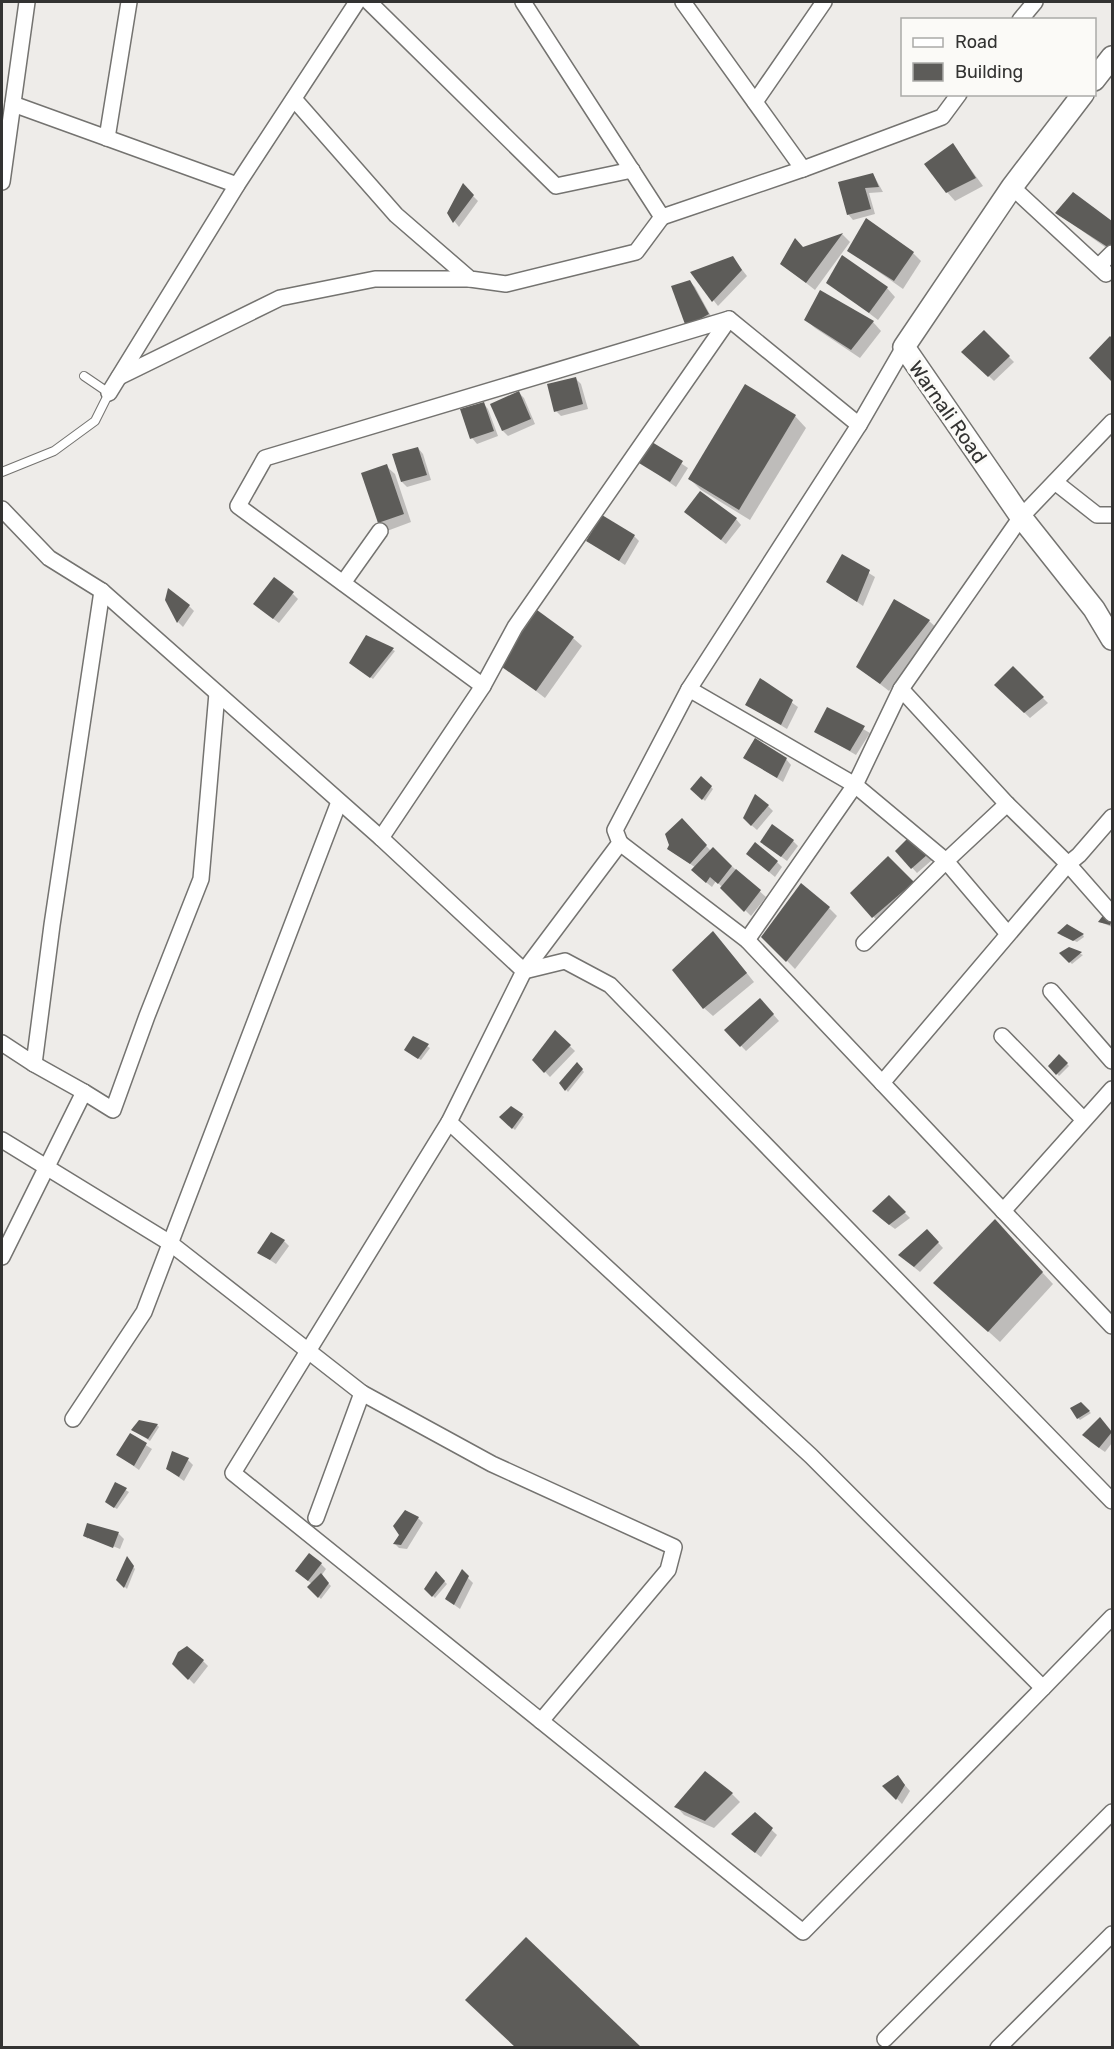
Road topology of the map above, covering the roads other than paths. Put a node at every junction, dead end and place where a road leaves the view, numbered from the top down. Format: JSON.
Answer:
{"nodes":[{"id":1,"x":27,"y":2,"type":"edge"},
{"id":2,"x":129,"y":2,"type":"edge"},
{"id":3,"x":357,"y":2,"type":"edge"},
{"id":4,"x":369,"y":2,"type":"edge"},
{"id":5,"x":523,"y":2,"type":"edge"},
{"id":6,"x":683,"y":2,"type":"edge"},
{"id":7,"x":824,"y":2,"type":"edge"},
{"id":8,"x":1035,"y":2,"type":"edge"},
{"id":9,"x":1022,"y":18,"type":"edge"},
{"id":10,"x":1113,"y":57,"type":"edge"},
{"id":11,"x":1096,"y":79,"type":"edge"},
{"id":12,"x":958,"y":96,"type":"edge"},
{"id":13,"x":1081,"y":96,"type":"edge"},
{"id":14,"x":294,"y":99,"type":"junction"},
{"id":15,"x":755,"y":102,"type":"junction"},
{"id":16,"x":13,"y":104,"type":"junction"},
{"id":17,"x":107,"y":138,"type":"junction"},
{"id":18,"x":803,"y":169,"type":"junction"},
{"id":19,"x":632,"y":170,"type":"junction"},
{"id":20,"x":2,"y":182,"type":"edge"},
{"id":21,"x":237,"y":185,"type":"junction"},
{"id":22,"x":1012,"y":187,"type":"junction"},
{"id":23,"x":663,"y":217,"type":"junction"},
{"id":24,"x":1113,"y":253,"type":"edge"},
{"id":25,"x":1109,"y":276,"type":"edge"},
{"id":26,"x":471,"y":279,"type":"junction"},
{"id":27,"x":729,"y":319,"type":"junction"},
{"id":28,"x":904,"y":347,"type":"junction"},
{"id":29,"x":84,"y":376,"type":"dead end"},
{"id":30,"x":119,"y":377,"type":"junction"},
{"id":31,"x":109,"y":393,"type":"junction"},
{"id":32,"x":1113,"y":422,"type":"edge"},
{"id":33,"x":859,"y":425,"type":"junction"},
{"id":34,"x":2,"y":472,"type":"edge"},
{"id":35,"x":1055,"y":482,"type":"junction"},
{"id":36,"x":2,"y":509,"type":"edge"},
{"id":37,"x":1113,"y":515,"type":"edge"},
{"id":38,"x":1021,"y":518,"type":"junction"},
{"id":39,"x":380,"y":531,"type":"dead end"},
{"id":40,"x":343,"y":583,"type":"junction"},
{"id":41,"x":102,"y":591,"type":"junction"},
{"id":42,"x":1109,"y":626,"type":"edge"},
{"id":43,"x":483,"y":687,"type":"junction"},
{"id":44,"x":689,"y":689,"type":"junction"},
{"id":45,"x":901,"y":689,"type":"junction"},
{"id":46,"x":218,"y":693,"type":"junction"},
{"id":47,"x":855,"y":786,"type":"junction"},
{"id":48,"x":339,"y":802,"type":"junction"},
{"id":49,"x":1008,"y":804,"type":"junction"},
{"id":50,"x":1113,"y":817,"type":"edge"},
{"id":51,"x":381,"y":838,"type":"junction"},
{"id":52,"x":620,"y":843,"type":"junction"},
{"id":53,"x":946,"y":861,"type":"junction"},
{"id":54,"x":1068,"y":864,"type":"junction"},
{"id":55,"x":1113,"y":914,"type":"edge"},
{"id":56,"x":1008,"y":934,"type":"junction"},
{"id":57,"x":747,"y":940,"type":"junction"},
{"id":58,"x":864,"y":943,"type":"dead end"},
{"id":59,"x":524,"y":971,"type":"junction"},
{"id":60,"x":1051,"y":992,"type":"dead end"},
{"id":61,"x":1002,"y":1036,"type":"dead end"},
{"id":62,"x":2,"y":1043,"type":"edge"},
{"id":63,"x":1113,"y":1061,"type":"edge"},
{"id":64,"x":34,"y":1064,"type":"junction"},
{"id":65,"x":882,"y":1083,"type":"junction"},
{"id":66,"x":1113,"y":1089,"type":"edge"},
{"id":67,"x":84,"y":1092,"type":"junction"},
{"id":68,"x":1083,"y":1119,"type":"junction"},
{"id":69,"x":449,"y":1122,"type":"junction"},
{"id":70,"x":2,"y":1140,"type":"edge"},
{"id":71,"x":47,"y":1168,"type":"junction"},
{"id":72,"x":1004,"y":1211,"type":"junction"},
{"id":73,"x":170,"y":1243,"type":"junction"},
{"id":74,"x":2,"y":1257,"type":"edge"},
{"id":75,"x":1113,"y":1326,"type":"edge"},
{"id":76,"x":308,"y":1351,"type":"junction"},
{"id":77,"x":362,"y":1393,"type":"junction"},
{"id":78,"x":73,"y":1419,"type":"dead end"},
{"id":79,"x":1113,"y":1501,"type":"edge"},
{"id":80,"x":316,"y":1518,"type":"dead end"},
{"id":81,"x":1113,"y":1617,"type":"edge"},
{"id":82,"x":1043,"y":1688,"type":"junction"},
{"id":83,"x":541,"y":1721,"type":"junction"},
{"id":84,"x":1113,"y":1812,"type":"edge"},
{"id":85,"x":1113,"y":1934,"type":"edge"},
{"id":86,"x":885,"y":2039,"type":"dead end"},
{"id":87,"x":999,"y":2048,"type":"edge"}],
"edges":[{"from":1,"to":16,"type":"street"},
{"from":2,"to":17,"type":"street"},
{"from":3,"to":14,"type":"street"},
{"from":4,"to":19,"type":"street"},
{"from":5,"to":19,"type":"street"},
{"from":6,"to":15,"type":"street"},
{"from":7,"to":15,"type":"street"},
{"from":8,"to":9,"type":"street"},
{"from":10,"to":11,"type":"main road"},
{"from":12,"to":18,"type":"street"},
{"from":13,"to":22,"type":"main road","name":"Warnali Road"},
{"from":14,"to":21,"type":"street"},
{"from":14,"to":26,"type":"street"},
{"from":15,"to":18,"type":"street"},
{"from":16,"to":17,"type":"street"},
{"from":16,"to":20,"type":"street"},
{"from":17,"to":21,"type":"street"},
{"from":18,"to":23,"type":"street"},
{"from":19,"to":23,"type":"street"},
{"from":21,"to":30,"type":"street"},
{"from":22,"to":25,"type":"street"},
{"from":22,"to":28,"type":"main road","name":"Warnali Road"},
{"from":23,"to":26,"type":"street"},
{"from":24,"to":25,"type":"street"},
{"from":26,"to":30,"type":"street"},
{"from":27,"to":33,"type":"street"},
{"from":27,"to":40,"type":"street"},
{"from":27,"to":43,"type":"street"},
{"from":28,"to":33,"type":"street"},
{"from":28,"to":38,"type":"main road","name":"Warnali Road"},
{"from":29,"to":31,"type":"lane"},
{"from":30,"to":31,"type":"street"},
{"from":31,"to":34,"type":"lane"},
{"from":32,"to":35,"type":"street"},
{"from":33,"to":44,"type":"street"},
{"from":35,"to":37,"type":"street"},
{"from":35,"to":38,"type":"street"},
{"from":36,"to":41,"type":"street"},
{"from":38,"to":42,"type":"main road","name":"Warnali Road"},
{"from":38,"to":45,"type":"street"},
{"from":39,"to":40,"type":"street"},
{"from":40,"to":43,"type":"street"},
{"from":41,"to":46,"type":"street"},
{"from":41,"to":64,"type":"street"},
{"from":43,"to":51,"type":"street"},
{"from":44,"to":47,"type":"street"},
{"from":44,"to":52,"type":"street"},
{"from":45,"to":47,"type":"street"},
{"from":45,"to":49,"type":"street"},
{"from":46,"to":48,"type":"street"},
{"from":46,"to":67,"type":"street"},
{"from":47,"to":53,"type":"street"},
{"from":47,"to":57,"type":"street"},
{"from":48,"to":51,"type":"street"},
{"from":48,"to":73,"type":"street"},
{"from":49,"to":53,"type":"street"},
{"from":49,"to":54,"type":"street"},
{"from":50,"to":54,"type":"street"},
{"from":51,"to":59,"type":"street"},
{"from":52,"to":57,"type":"street"},
{"from":52,"to":59,"type":"street"},
{"from":53,"to":56,"type":"street"},
{"from":53,"to":58,"type":"street"},
{"from":54,"to":55,"type":"street"},
{"from":54,"to":56,"type":"street"},
{"from":56,"to":65,"type":"street"},
{"from":57,"to":65,"type":"street"},
{"from":59,"to":69,"type":"street"},
{"from":59,"to":79,"type":"street"},
{"from":60,"to":63,"type":"street"},
{"from":61,"to":68,"type":"street"},
{"from":62,"to":64,"type":"street"},
{"from":64,"to":67,"type":"street"},
{"from":65,"to":72,"type":"street"},
{"from":66,"to":68,"type":"street"},
{"from":67,"to":71,"type":"street"},
{"from":68,"to":72,"type":"street"},
{"from":69,"to":76,"type":"street"},
{"from":69,"to":82,"type":"street"},
{"from":70,"to":71,"type":"street"},
{"from":71,"to":73,"type":"street"},
{"from":71,"to":74,"type":"street"},
{"from":72,"to":75,"type":"street"},
{"from":73,"to":76,"type":"street"},
{"from":73,"to":78,"type":"street"},
{"from":76,"to":77,"type":"street"},
{"from":76,"to":83,"type":"street"},
{"from":77,"to":80,"type":"street"},
{"from":77,"to":83,"type":"street"},
{"from":81,"to":82,"type":"street"},
{"from":82,"to":83,"type":"street"},
{"from":84,"to":86,"type":"street"},
{"from":85,"to":87,"type":"street"}]}
